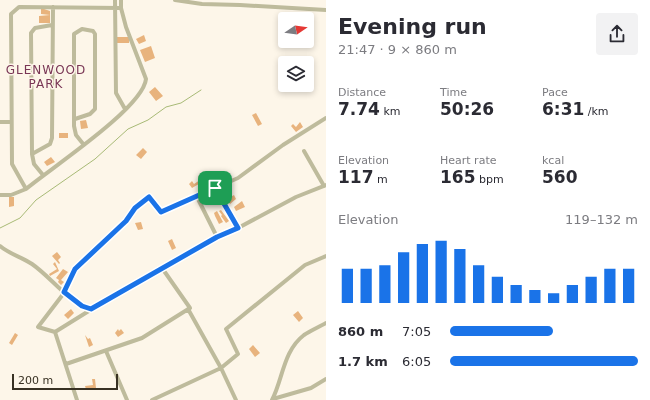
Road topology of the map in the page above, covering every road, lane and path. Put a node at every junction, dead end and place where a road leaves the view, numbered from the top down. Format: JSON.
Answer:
{"nodes":[{"id":1,"x":116,"y":0,"type":"edge"},
{"id":2,"x":121,"y":0,"type":"edge"},
{"id":3,"x":175,"y":0,"type":"edge"},
{"id":4,"x":53,"y":7,"type":"junction"},
{"id":5,"x":115,"y":7,"type":"junction"},
{"id":6,"x":121,"y":8,"type":"junction"},
{"id":7,"x":326,"y":10,"type":"edge"},
{"id":8,"x":52,"y":25,"type":"junction"},
{"id":9,"x":115,"y":25,"type":"junction"},
{"id":10,"x":126,"y":27,"type":"junction"},
{"id":11,"x":125,"y":110,"type":"junction"},
{"id":12,"x":326,"y":118,"type":"edge"},
{"id":13,"x":75,"y":119,"type":"junction"},
{"id":14,"x":0,"y":122,"type":"edge"},
{"id":15,"x":11,"y":122,"type":"junction"},
{"id":16,"x":84,"y":145,"type":"junction"},
{"id":17,"x":304,"y":151,"type":"dead end"},
{"id":18,"x":32,"y":154,"type":"junction"},
{"id":19,"x":43,"y":175,"type":"junction"},
{"id":20,"x":325,"y":186,"type":"edge"},
{"id":21,"x":215,"y":188,"type":"junction"},
{"id":22,"x":26,"y":189,"type":"junction"},
{"id":23,"x":0,"y":195,"type":"edge"},
{"id":24,"x":196,"y":196,"type":"junction"},
{"id":25,"x":238,"y":228,"type":"junction"},
{"id":26,"x":217,"y":237,"type":"junction"},
{"id":27,"x":0,"y":246,"type":"edge"},
{"id":28,"x":326,"y":256,"type":"edge"},
{"id":29,"x":162,"y":268,"type":"junction"},
{"id":30,"x":64,"y":292,"type":"junction"},
{"id":31,"x":91,"y":309,"type":"junction"},
{"id":32,"x":188,"y":309,"type":"junction"},
{"id":33,"x":326,"y":323,"type":"edge"},
{"id":34,"x":55,"y":332,"type":"junction"},
{"id":35,"x":106,"y":351,"type":"junction"},
{"id":36,"x":66,"y":364,"type":"junction"},
{"id":37,"x":221,"y":368,"type":"junction"},
{"id":38,"x":326,"y":379,"type":"edge"},
{"id":39,"x":273,"y":399,"type":"edge"},
{"id":40,"x":77,"y":400,"type":"edge"},
{"id":41,"x":127,"y":400,"type":"edge"},
{"id":42,"x":152,"y":400,"type":"edge"},
{"id":43,"x":236,"y":400,"type":"edge"}],
"edges":[{"from":1,"to":5,"type":"street"},
{"from":2,"to":6,"type":"street"},
{"from":3,"to":7,"type":"street"},
{"from":4,"to":5,"type":"street"},
{"from":4,"to":8,"type":"street"},
{"from":4,"to":15,"type":"street"},
{"from":5,"to":6,"type":"street"},
{"from":5,"to":9,"type":"street"},
{"from":6,"to":10,"type":"street"},
{"from":8,"to":18,"type":"street"},
{"from":8,"to":18,"type":"street"},
{"from":9,"to":10,"type":"street"},
{"from":9,"to":11,"type":"street"},
{"from":10,"to":11,"type":"street"},
{"from":11,"to":16,"type":"street"},
{"from":12,"to":21,"type":"street"},
{"from":13,"to":13,"type":"street"},
{"from":13,"to":16,"type":"street"},
{"from":14,"to":15,"type":"street"},
{"from":15,"to":22,"type":"street"},
{"from":16,"to":19,"type":"street"},
{"from":17,"to":20,"type":"street"},
{"from":18,"to":19,"type":"street"},
{"from":19,"to":22,"type":"street"},
{"from":20,"to":25,"type":"street"},
{"from":21,"to":24,"type":"street"},
{"from":21,"to":25,"type":"street"},
{"from":22,"to":23,"type":"street"},
{"from":24,"to":26,"type":"street"},
{"from":24,"to":30,"type":"street"},
{"from":25,"to":26,"type":"street"},
{"from":26,"to":29,"type":"street"},
{"from":27,"to":30,"type":"street"},
{"from":28,"to":37,"type":"street"},
{"from":29,"to":31,"type":"street"},
{"from":29,"to":32,"type":"street"},
{"from":30,"to":31,"type":"street"},
{"from":30,"to":34,"type":"street"},
{"from":31,"to":34,"type":"street"},
{"from":32,"to":35,"type":"street"},
{"from":32,"to":37,"type":"street"},
{"from":33,"to":39,"type":"street"},
{"from":34,"to":36,"type":"street"},
{"from":35,"to":36,"type":"street"},
{"from":35,"to":41,"type":"street"},
{"from":36,"to":40,"type":"street"},
{"from":37,"to":42,"type":"street"},
{"from":37,"to":43,"type":"street"},
{"from":38,"to":39,"type":"street"}]}
